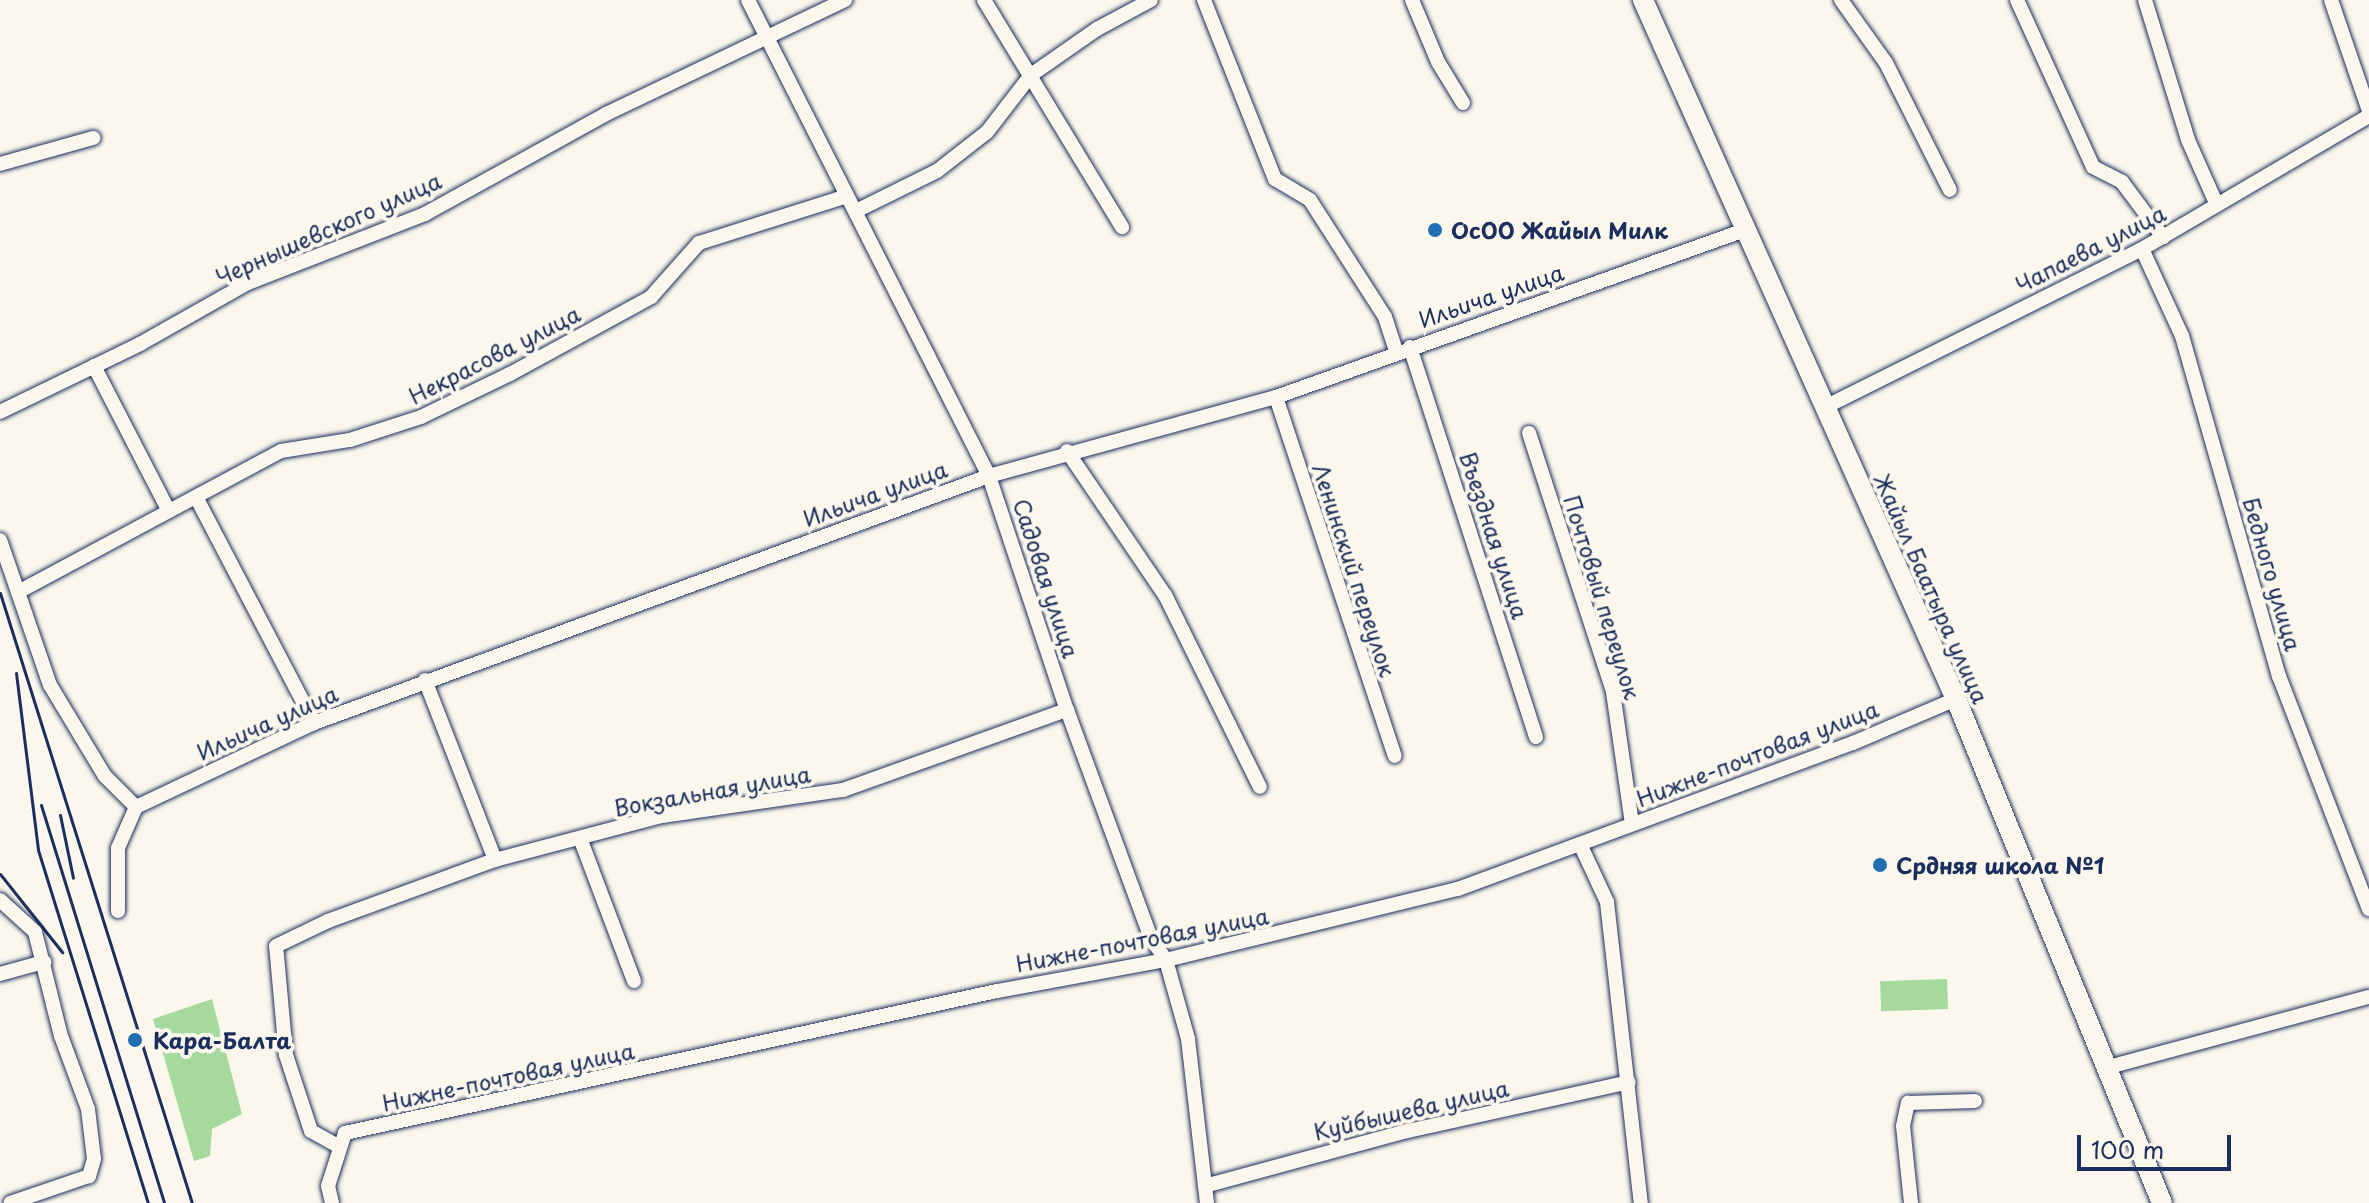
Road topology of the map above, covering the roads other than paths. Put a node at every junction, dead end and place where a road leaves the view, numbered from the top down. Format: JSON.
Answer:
{"nodes":[{"id":1,"x":748,"y":0,"type":"edge"},
{"id":2,"x":845,"y":0,"type":"edge"},
{"id":3,"x":984,"y":0,"type":"edge"},
{"id":4,"x":1151,"y":0,"type":"edge"},
{"id":5,"x":1204,"y":0,"type":"edge"},
{"id":6,"x":1412,"y":0,"type":"edge"},
{"id":7,"x":1643,"y":0,"type":"edge"},
{"id":8,"x":1841,"y":0,"type":"edge"},
{"id":9,"x":2017,"y":0,"type":"edge"},
{"id":10,"x":2145,"y":0,"type":"edge"},
{"id":11,"x":2331,"y":0,"type":"edge"},
{"id":12,"x":769,"y":38,"type":"junction"},
{"id":13,"x":1031,"y":75,"type":"junction"},
{"id":14,"x":1463,"y":103,"type":"dead end"},
{"id":15,"x":2369,"y":113,"type":"edge"},
{"id":16,"x":93,"y":138,"type":"dead end"},
{"id":17,"x":0,"y":164,"type":"edge"},
{"id":18,"x":1950,"y":190,"type":"dead end"},
{"id":19,"x":847,"y":196,"type":"junction"},
{"id":20,"x":2217,"y":205,"type":"junction"},
{"id":21,"x":856,"y":211,"type":"junction"},
{"id":22,"x":1122,"y":227,"type":"dead end"},
{"id":23,"x":1746,"y":230,"type":"junction"},
{"id":24,"x":2163,"y":237,"type":"junction"},
{"id":25,"x":2142,"y":249,"type":"junction"},
{"id":26,"x":1403,"y":349,"type":"junction"},
{"id":27,"x":94,"y":366,"type":"junction"},
{"id":28,"x":1276,"y":397,"type":"junction"},
{"id":29,"x":1825,"y":407,"type":"junction"},
{"id":30,"x":0,"y":412,"type":"edge"},
{"id":31,"x":1529,"y":433,"type":"dead end"},
{"id":32,"x":1067,"y":451,"type":"junction"},
{"id":33,"x":989,"y":476,"type":"junction"},
{"id":34,"x":196,"y":497,"type":"junction"},
{"id":35,"x":169,"y":511,"type":"junction"},
{"id":36,"x":0,"y":540,"type":"edge"},
{"id":37,"x":18,"y":592,"type":"junction"},
{"id":38,"x":425,"y":680,"type":"junction"},
{"id":39,"x":1947,"y":702,"type":"junction"},
{"id":40,"x":1067,"y":710,"type":"junction"},
{"id":41,"x":314,"y":723,"type":"junction"},
{"id":42,"x":1536,"y":737,"type":"dead end"},
{"id":43,"x":1395,"y":756,"type":"dead end"},
{"id":44,"x":1260,"y":787,"type":"dead end"},
{"id":45,"x":136,"y":807,"type":"junction"},
{"id":46,"x":1632,"y":824,"type":"junction"},
{"id":47,"x":580,"y":838,"type":"junction"},
{"id":48,"x":1580,"y":844,"type":"junction"},
{"id":49,"x":495,"y":860,"type":"junction"},
{"id":50,"x":0,"y":900,"type":"edge"},
{"id":51,"x":2369,"y":909,"type":"edge"},
{"id":52,"x":118,"y":911,"type":"dead end"},
{"id":53,"x":1166,"y":960,"type":"junction"},
{"id":54,"x":44,"y":962,"type":"junction"},
{"id":55,"x":0,"y":974,"type":"edge"},
{"id":56,"x":634,"y":981,"type":"dead end"},
{"id":57,"x":2369,"y":997,"type":"edge"},
{"id":58,"x":2109,"y":1067,"type":"junction"},
{"id":59,"x":1629,"y":1082,"type":"junction"},
{"id":60,"x":1975,"y":1101,"type":"dead end"},
{"id":61,"x":338,"y":1146,"type":"junction"},
{"id":62,"x":1205,"y":1186,"type":"junction"},
{"id":63,"x":10,"y":1203,"type":"edge"},
{"id":64,"x":332,"y":1203,"type":"edge"},
{"id":65,"x":1207,"y":1203,"type":"edge"},
{"id":66,"x":1641,"y":1203,"type":"edge"},
{"id":67,"x":1911,"y":1203,"type":"edge"},
{"id":68,"x":2162,"y":1203,"type":"edge"}],
"edges":[{"from":1,"to":12,"type":"street","name":"Садовая улица"},
{"from":2,"to":12,"type":"street","name":"Чернышевского улица"},
{"from":3,"to":13,"type":"street"},
{"from":4,"to":13,"type":"street"},
{"from":5,"to":26,"type":"street","name":"Въездная улица"},
{"from":6,"to":14,"type":"street"},
{"from":7,"to":23,"type":"highway","name":"Жайыл Баатыра улица"},
{"from":8,"to":18,"type":"street"},
{"from":9,"to":24,"type":"street"},
{"from":10,"to":20,"type":"street"},
{"from":11,"to":15,"type":"street"},
{"from":12,"to":19,"type":"street","name":"Садовая улица"},
{"from":12,"to":27,"type":"street","name":"Чернышевского улица"},
{"from":13,"to":21,"type":"street"},
{"from":13,"to":22,"type":"street"},
{"from":15,"to":20,"type":"street","name":"Чапаева улица"},
{"from":16,"to":17,"type":"street"},
{"from":19,"to":21,"type":"street","name":"Садовая улица"},
{"from":19,"to":34,"type":"street","name":"Некрасова улица"},
{"from":20,"to":24,"type":"street","name":"Чапаева улица"},
{"from":21,"to":33,"type":"street","name":"Садовая улица"},
{"from":23,"to":26,"type":"street","name":"Ильича улица"},
{"from":23,"to":29,"type":"highway","name":"Жайыл Баатыра улица"},
{"from":24,"to":25,"type":"street","name":"Чапаева улица"},
{"from":25,"to":29,"type":"street","name":"Чапаева улица"},
{"from":25,"to":51,"type":"street","name":"Бедного улица"},
{"from":26,"to":28,"type":"street","name":"Ильича улица"},
{"from":26,"to":42,"type":"street","name":"Въездная улица"},
{"from":27,"to":30,"type":"street","name":"Чернышевского улица"},
{"from":27,"to":35,"type":"street"},
{"from":28,"to":32,"type":"street","name":"Ильича улица"},
{"from":28,"to":43,"type":"street","name":"Ленинский переулок"},
{"from":29,"to":39,"type":"highway","name":"Жайыл Баатыра улица"},
{"from":31,"to":46,"type":"street","name":"Почтовый переулок"},
{"from":32,"to":33,"type":"street","name":"Ильича улица"},
{"from":32,"to":44,"type":"street"},
{"from":33,"to":38,"type":"street","name":"Ильича улица"},
{"from":33,"to":40,"type":"street","name":"Садовая улица"},
{"from":34,"to":35,"type":"street","name":"Некрасова улица"},
{"from":34,"to":41,"type":"street"},
{"from":35,"to":37,"type":"street","name":"Некрасова улица"},
{"from":36,"to":37,"type":"street"},
{"from":37,"to":45,"type":"street"},
{"from":38,"to":41,"type":"street","name":"Ильича улица"},
{"from":38,"to":49,"type":"street"},
{"from":39,"to":46,"type":"street","name":"Нижне-почтовая улица"},
{"from":39,"to":58,"type":"highway","name":"Жайыл Баатыра улица"},
{"from":40,"to":47,"type":"street","name":"Вокзальная улица"},
{"from":40,"to":53,"type":"street","name":"Садовая улица"},
{"from":41,"to":45,"type":"street","name":"Ильича улица"},
{"from":45,"to":52,"type":"street"},
{"from":46,"to":48,"type":"street","name":"Нижне-почтовая улица"},
{"from":47,"to":49,"type":"street","name":"Вокзальная улица"},
{"from":47,"to":56,"type":"street"},
{"from":48,"to":53,"type":"street","name":"Нижне-почтовая улица"},
{"from":48,"to":59,"type":"street"},
{"from":49,"to":61,"type":"street","name":"Вокзальная улица"},
{"from":50,"to":54,"type":"street"},
{"from":53,"to":61,"type":"street","name":"Нижне-почтовая улица"},
{"from":53,"to":62,"type":"street","name":"Садовая улица"},
{"from":54,"to":55,"type":"street"},
{"from":54,"to":63,"type":"street"},
{"from":57,"to":58,"type":"street"},
{"from":58,"to":68,"type":"highway","name":"Жайыл Баатыра улица"},
{"from":59,"to":62,"type":"street","name":"Куйбышева улица"},
{"from":59,"to":66,"type":"street"},
{"from":60,"to":67,"type":"street"},
{"from":61,"to":64,"type":"street"},
{"from":62,"to":65,"type":"street","name":"Садовая улица"}]}
